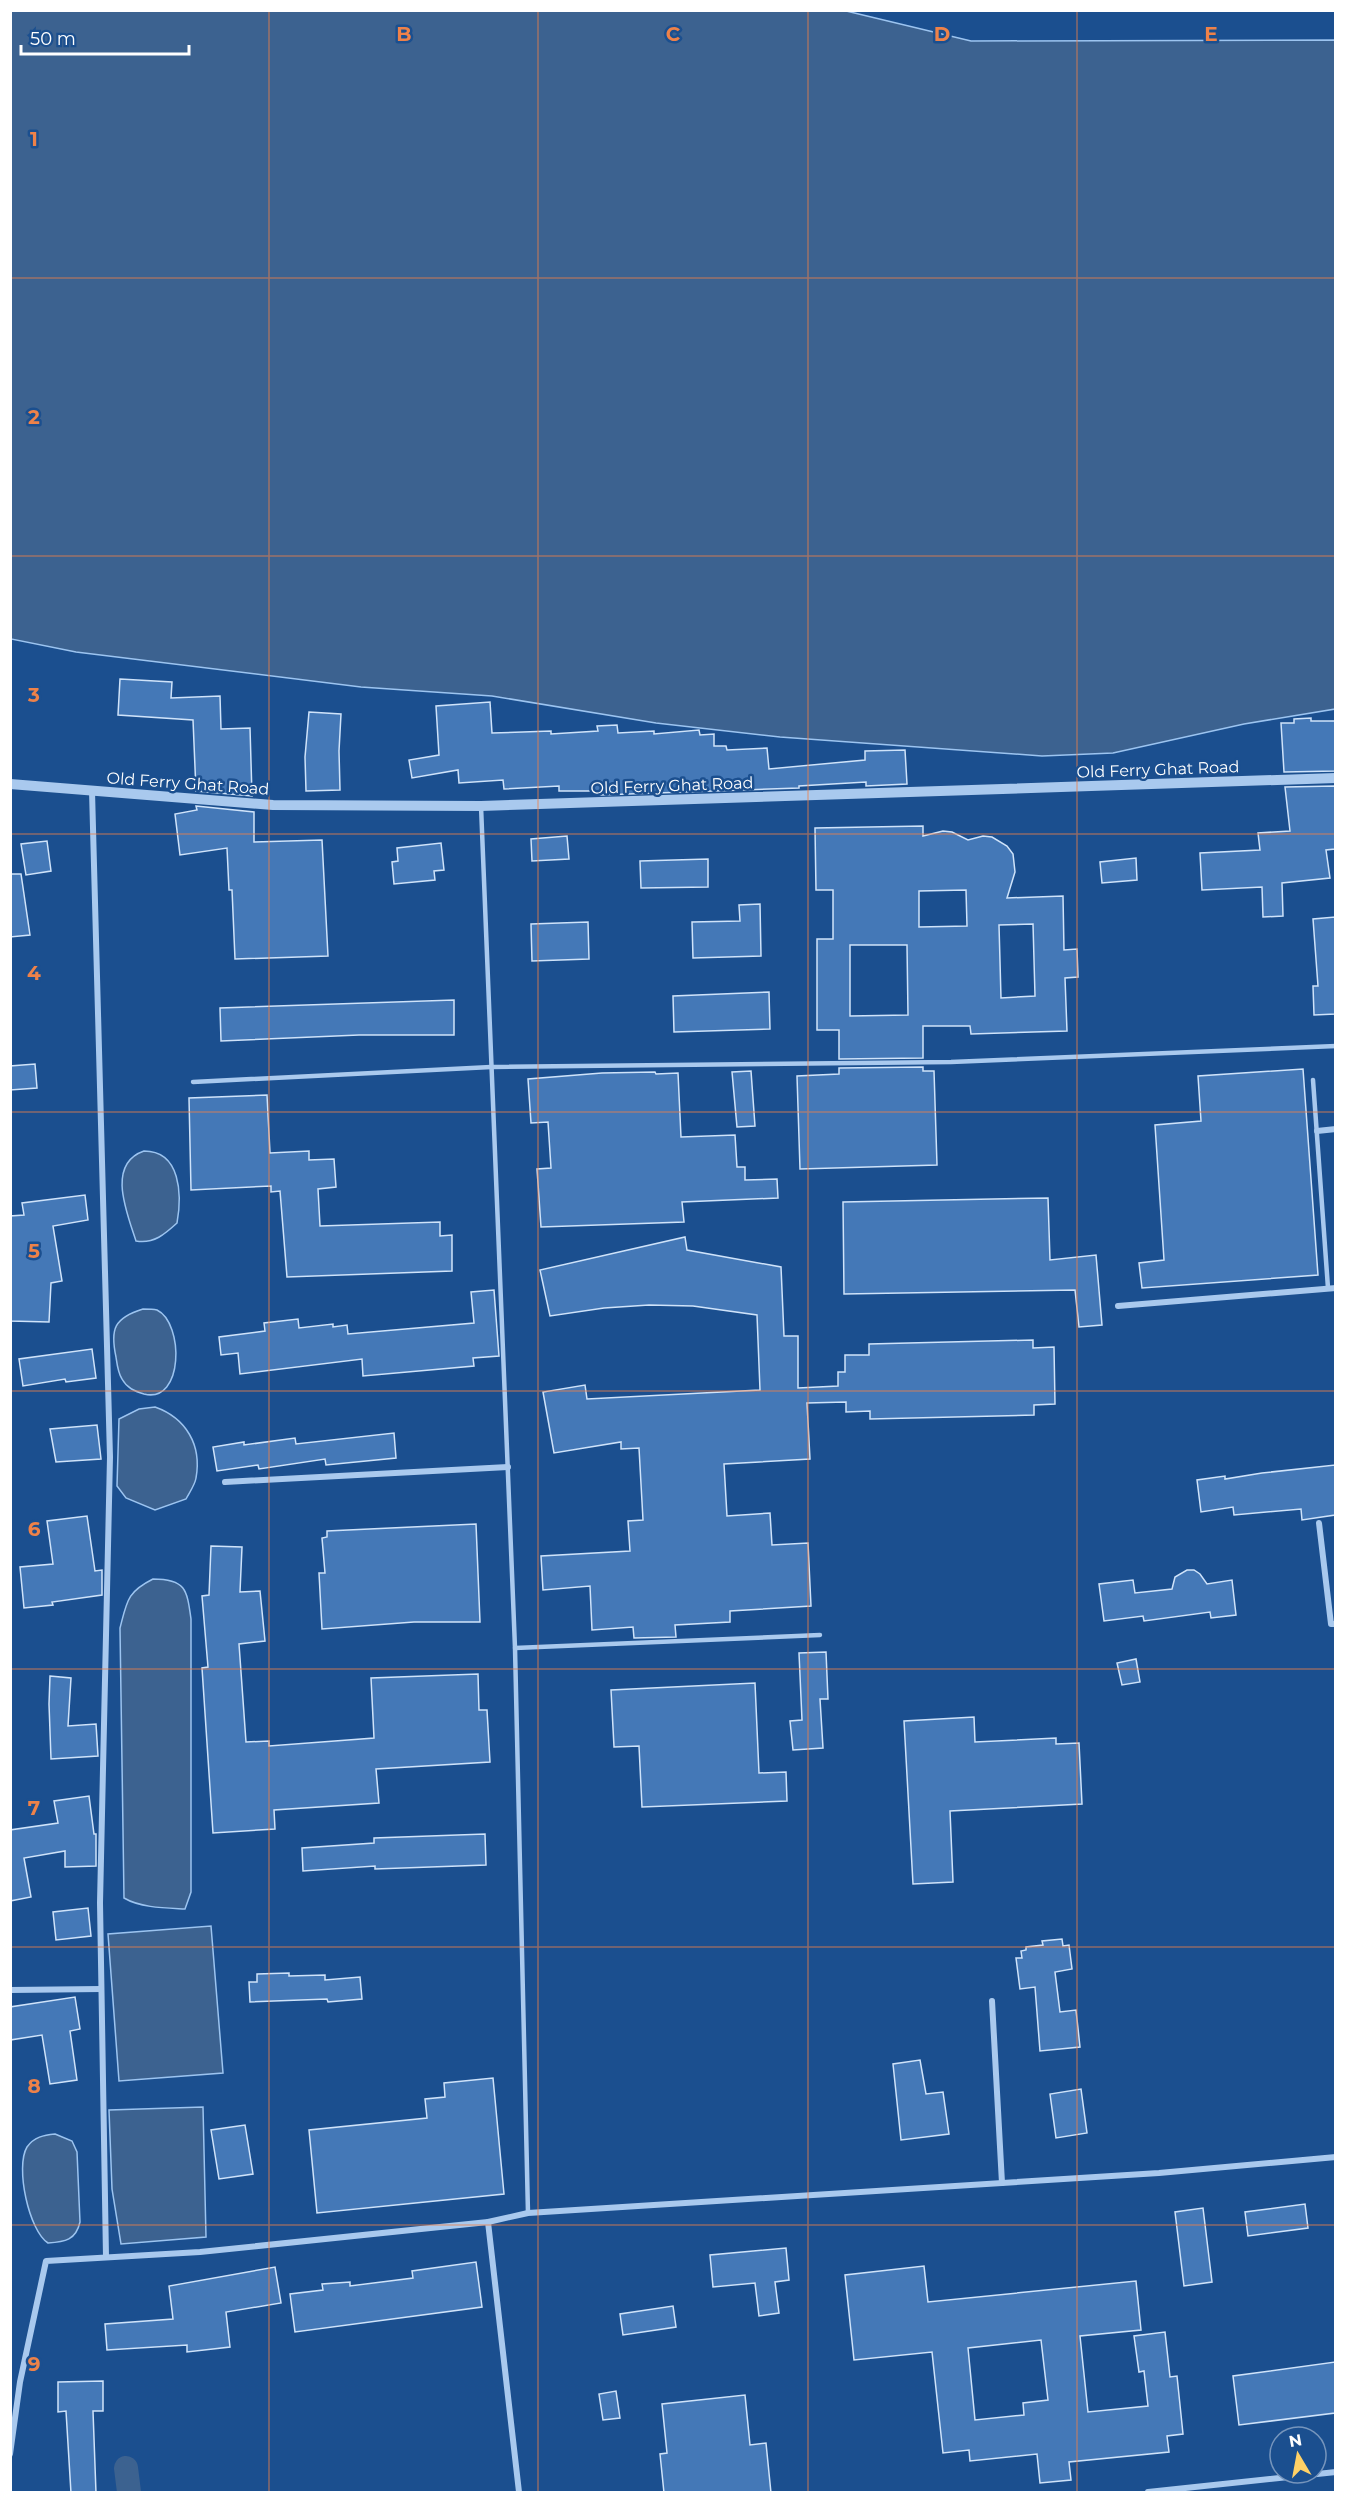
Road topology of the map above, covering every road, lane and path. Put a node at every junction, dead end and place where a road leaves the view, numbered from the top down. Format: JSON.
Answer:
{"nodes":[{"id":1,"x":1335,"y":778,"type":"edge"},
{"id":2,"x":10,"y":784,"type":"edge"},
{"id":3,"x":92,"y":791,"type":"junction"},
{"id":4,"x":481,"y":806,"type":"junction"},
{"id":5,"x":1335,"y":1046,"type":"edge"},
{"id":6,"x":491,"y":1067,"type":"junction"},
{"id":7,"x":1313,"y":1080,"type":"dead end"},
{"id":8,"x":193,"y":1082,"type":"dead end"},
{"id":9,"x":1335,"y":1129,"type":"edge"},
{"id":10,"x":1317,"y":1131,"type":"junction"},
{"id":11,"x":1332,"y":1288,"type":"edge"},
{"id":12,"x":1118,"y":1306,"type":"dead end"},
{"id":13,"x":508,"y":1467,"type":"junction"},
{"id":14,"x":225,"y":1482,"type":"dead end"},
{"id":15,"x":1319,"y":1523,"type":"dead end"},
{"id":16,"x":1335,"y":1624,"type":"edge"},
{"id":17,"x":820,"y":1635,"type":"dead end"},
{"id":18,"x":515,"y":1648,"type":"junction"},
{"id":19,"x":101,"y":1989,"type":"junction"},
{"id":20,"x":10,"y":1990,"type":"edge"},
{"id":21,"x":992,"y":2001,"type":"dead end"},
{"id":22,"x":1335,"y":2157,"type":"edge"},
{"id":23,"x":1002,"y":2183,"type":"junction"},
{"id":24,"x":528,"y":2213,"type":"junction"},
{"id":25,"x":488,"y":2222,"type":"junction"},
{"id":26,"x":106,"y":2257,"type":"junction"},
{"id":27,"x":10,"y":2454,"type":"edge"},
{"id":28,"x":1335,"y":2472,"type":"edge"},
{"id":29,"x":519,"y":2493,"type":"edge"},
{"id":30,"x":1148,"y":2493,"type":"edge"}],
"edges":[{"from":1,"to":4,"type":"street","name":"Old Ferry Ghat Road"},
{"from":2,"to":3,"type":"street","name":"Old Ferry Ghat Road"},
{"from":3,"to":4,"type":"street","name":"Old Ferry Ghat Road"},
{"from":3,"to":19,"type":"street"},
{"from":4,"to":6,"type":"lane"},
{"from":5,"to":6,"type":"lane"},
{"from":6,"to":8,"type":"lane"},
{"from":6,"to":13,"type":"lane"},
{"from":7,"to":10,"type":"lane"},
{"from":9,"to":10,"type":"street"},
{"from":10,"to":11,"type":"lane"},
{"from":11,"to":12,"type":"street"},
{"from":13,"to":14,"type":"street"},
{"from":13,"to":18,"type":"lane"},
{"from":15,"to":16,"type":"street"},
{"from":17,"to":18,"type":"lane"},
{"from":18,"to":24,"type":"lane"},
{"from":19,"to":20,"type":"street"},
{"from":19,"to":26,"type":"street"},
{"from":21,"to":23,"type":"street"},
{"from":22,"to":23,"type":"street"},
{"from":23,"to":24,"type":"street"},
{"from":24,"to":25,"type":"street"},
{"from":25,"to":26,"type":"street"},
{"from":25,"to":29,"type":"street"},
{"from":26,"to":27,"type":"street"},
{"from":28,"to":30,"type":"street"}]}
